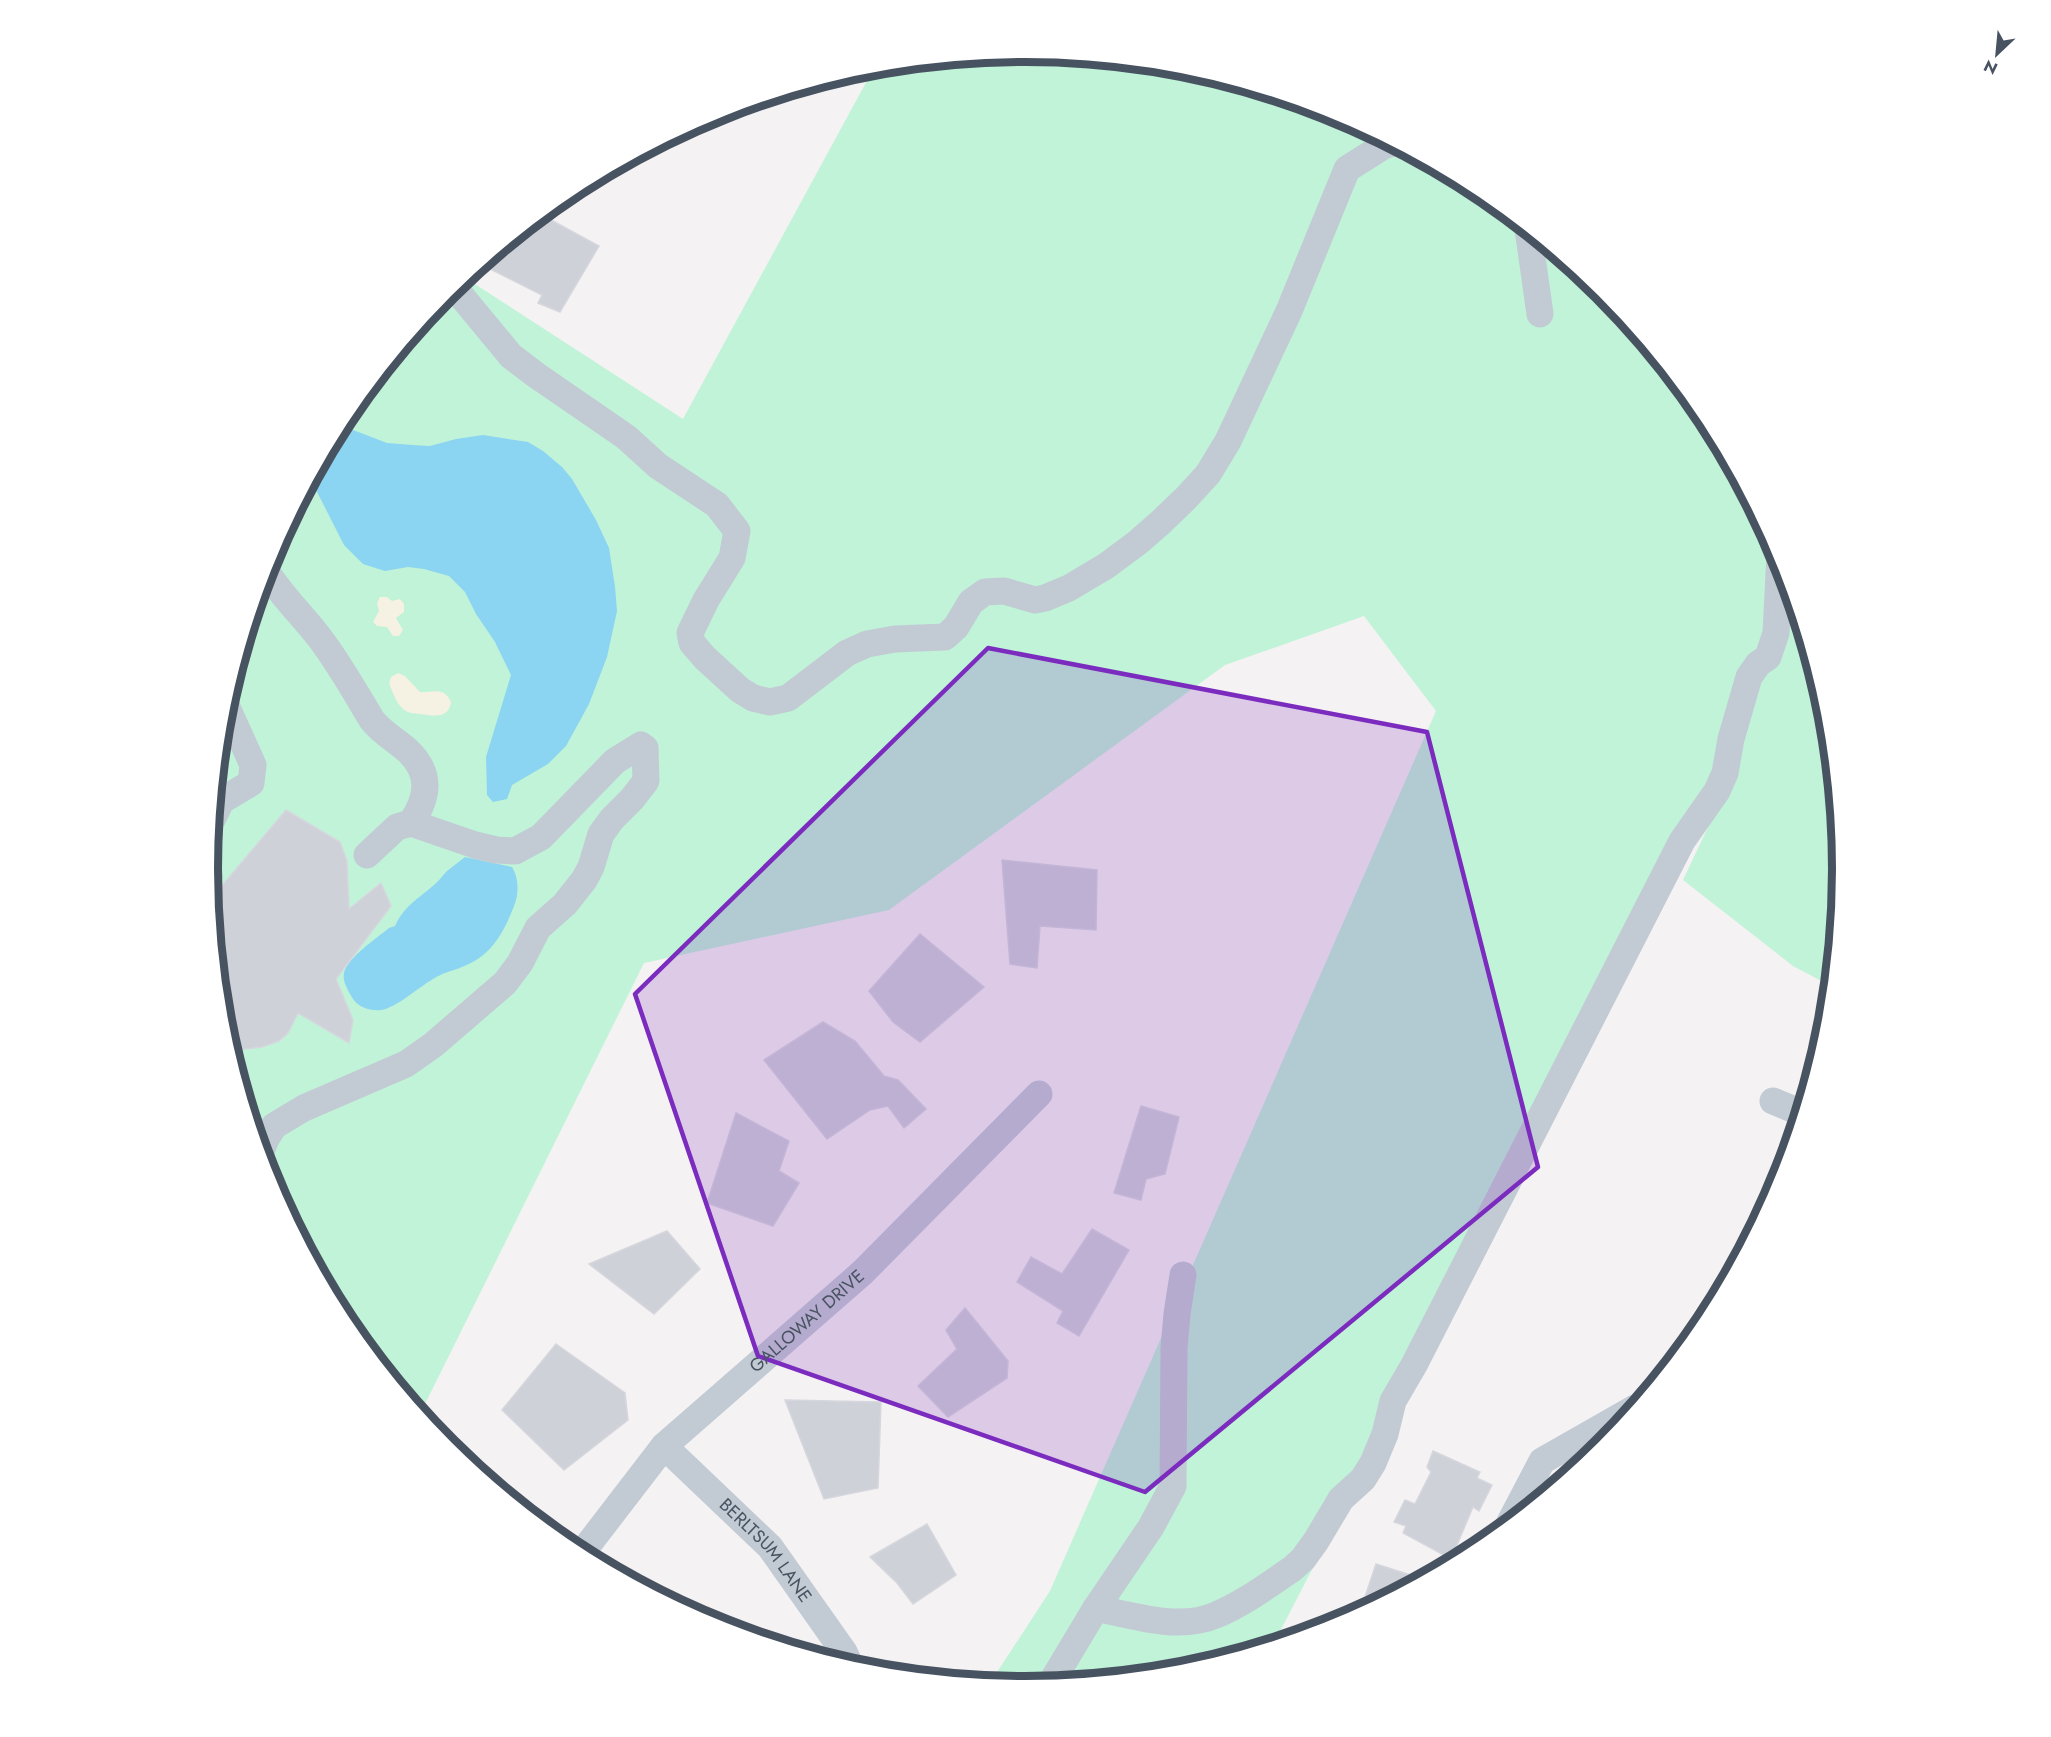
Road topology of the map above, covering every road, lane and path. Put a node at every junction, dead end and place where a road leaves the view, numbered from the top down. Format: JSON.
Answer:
{"nodes":[{"id":1,"x":1384,"y":146,"type":"edge"},
{"id":2,"x":1529,"y":238,"type":"edge"},
{"id":3,"x":459,"y":294,"type":"edge"},
{"id":4,"x":1540,"y":314,"type":"dead end"},
{"id":5,"x":1779,"y":580,"type":"edge"},
{"id":6,"x":272,"y":581,"type":"edge"},
{"id":7,"x":233,"y":720,"type":"edge"},
{"id":8,"x":221,"y":802,"type":"edge"},
{"id":9,"x":411,"y":823,"type":"junction"},
{"id":10,"x":367,"y":855,"type":"dead end"},
{"id":11,"x":1039,"y":1094,"type":"dead end"},
{"id":12,"x":1773,"y":1101,"type":"dead end"},
{"id":13,"x":1795,"y":1110,"type":"edge"},
{"id":14,"x":266,"y":1140,"type":"edge"},
{"id":15,"x":1183,"y":1275,"type":"dead end"},
{"id":16,"x":1614,"y":1420,"type":"edge"},
{"id":17,"x":664,"y":1446,"type":"junction"},
{"id":18,"x":1517,"y":1509,"type":"edge"},
{"id":19,"x":588,"y":1546,"type":"edge"},
{"id":20,"x":1096,"y":1608,"type":"junction"},
{"id":21,"x":845,"y":1655,"type":"edge"},
{"id":22,"x":1057,"y":1675,"type":"edge"}],
"edges":[{"from":1,"to":3,"type":"street"},
{"from":2,"to":4,"type":"street"},
{"from":5,"to":20,"type":"street"},
{"from":6,"to":9,"type":"street"},
{"from":7,"to":8,"type":"street"},
{"from":9,"to":10,"type":"street"},
{"from":9,"to":14,"type":"street"},
{"from":11,"to":17,"type":"street","name":"GALLOWAY DRIVE"},
{"from":12,"to":13,"type":"street"},
{"from":15,"to":20,"type":"street"},
{"from":16,"to":18,"type":"street"},
{"from":17,"to":19,"type":"street","name":"GALLOWAY DRIVE"},
{"from":17,"to":21,"type":"street","name":"BERLTSUM LANE"},
{"from":20,"to":22,"type":"street"}]}
